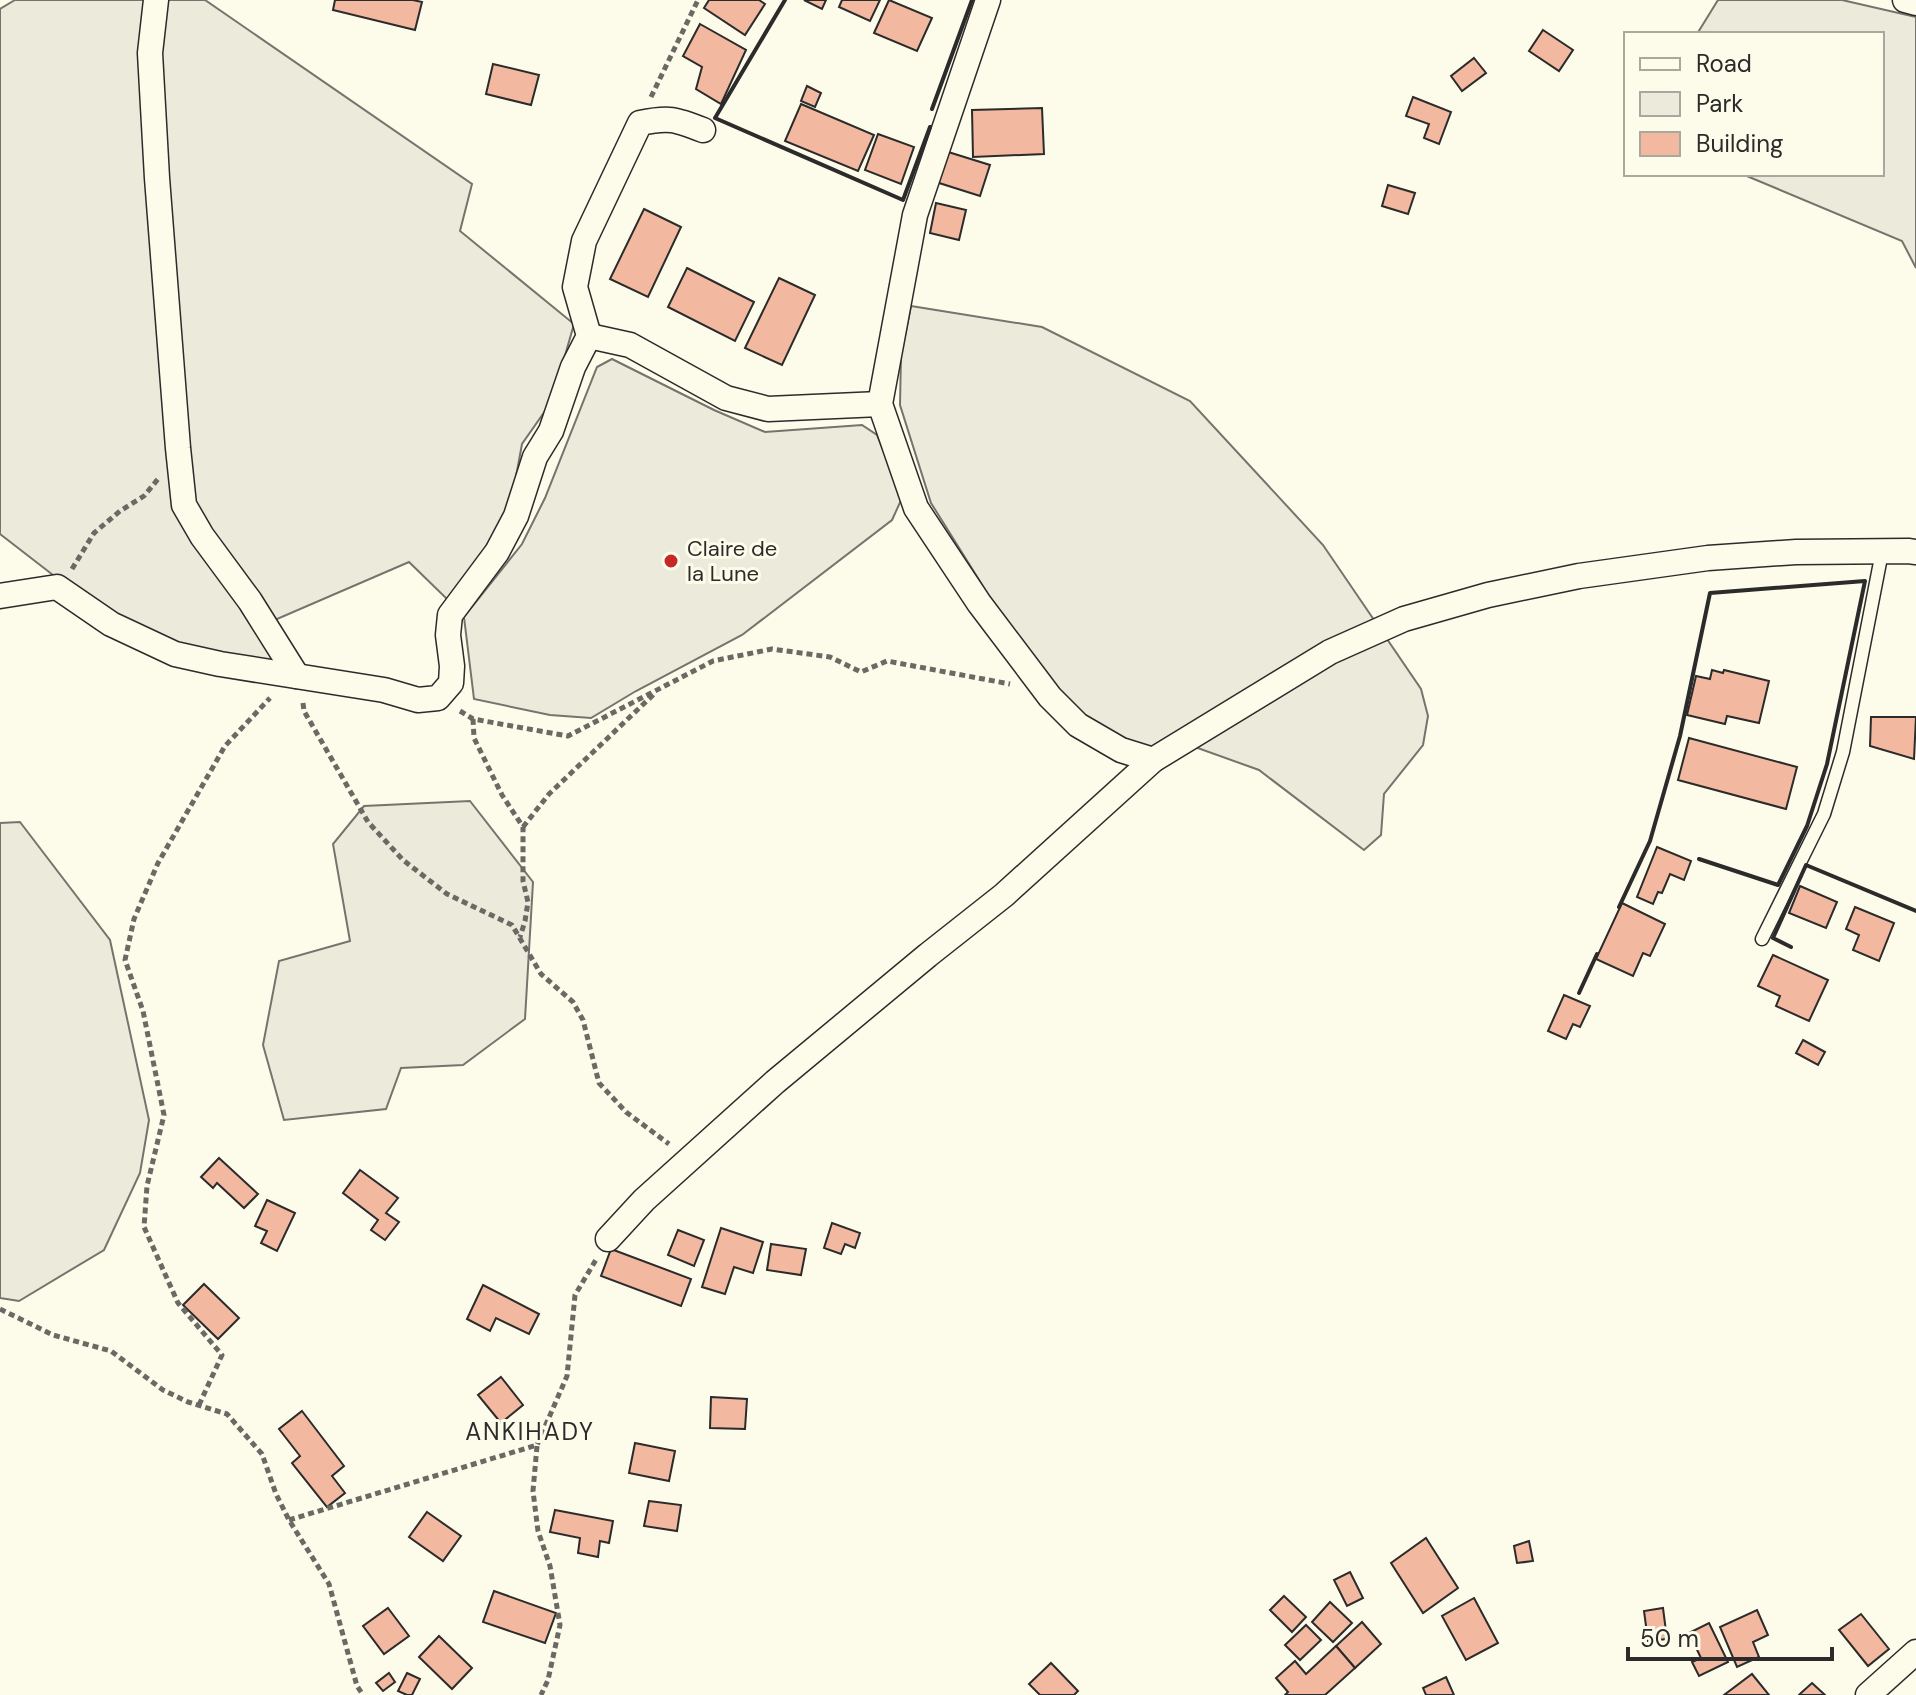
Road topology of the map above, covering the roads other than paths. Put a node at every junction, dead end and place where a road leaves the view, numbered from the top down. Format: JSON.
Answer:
{"nodes":[{"id":1,"x":156,"y":0,"type":"edge"},
{"id":2,"x":988,"y":0,"type":"edge"},
{"id":3,"x":1905,"y":0,"type":"edge"},
{"id":4,"x":1916,"y":3,"type":"edge"},
{"id":5,"x":703,"y":130,"type":"dead end"},
{"id":6,"x":589,"y":336,"type":"junction"},
{"id":7,"x":880,"y":404,"type":"junction"},
{"id":8,"x":1882,"y":552,"type":"junction"},
{"id":9,"x":1916,"y":552,"type":"edge"},
{"id":10,"x":0,"y":596,"type":"edge"},
{"id":11,"x":297,"y":676,"type":"junction"},
{"id":12,"x":1153,"y":760,"type":"junction"},
{"id":13,"x":1762,"y":939,"type":"dead end"},
{"id":14,"x":608,"y":1239,"type":"road end"},
{"id":15,"x":1916,"y":1652,"type":"edge"},
{"id":16,"x":1868,"y":1695,"type":"edge"}],
"edges":[{"from":1,"to":11,"type":"street"},
{"from":2,"to":7,"type":"street"},
{"from":3,"to":4,"type":"street"},
{"from":5,"to":6,"type":"street"},
{"from":6,"to":7,"type":"street"},
{"from":6,"to":11,"type":"street"},
{"from":7,"to":12,"type":"street"},
{"from":8,"to":9,"type":"street"},
{"from":8,"to":12,"type":"street"},
{"from":8,"to":13,"type":"lane"},
{"from":10,"to":11,"type":"street"},
{"from":12,"to":14,"type":"street"},
{"from":15,"to":16,"type":"street"}]}
